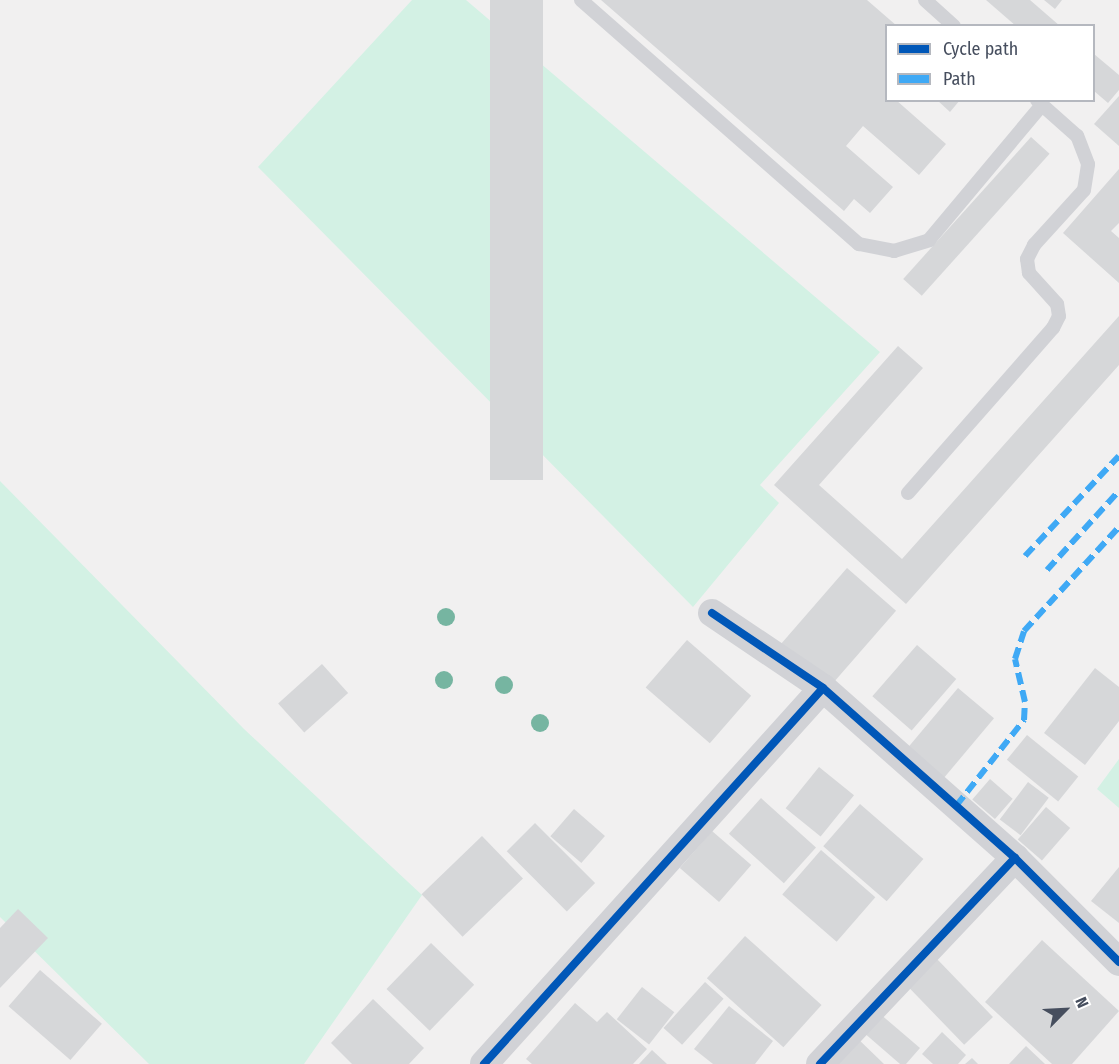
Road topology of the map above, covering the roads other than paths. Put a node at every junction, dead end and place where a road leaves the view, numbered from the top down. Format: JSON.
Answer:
{"nodes":[{"id":1,"x":581,"y":0,"type":"edge"},
{"id":2,"x":925,"y":0,"type":"edge"},
{"id":3,"x":952,"y":24,"type":"edge"},
{"id":4,"x":1040,"y":103,"type":"edge"},
{"id":5,"x":908,"y":493,"type":"dead end"},
{"id":6,"x":712,"y":613,"type":"dead end"},
{"id":7,"x":823,"y":688,"type":"junction"},
{"id":8,"x":1015,"y":858,"type":"junction"},
{"id":9,"x":1119,"y":963,"type":"edge"},
{"id":10,"x":484,"y":1064,"type":"edge"},
{"id":11,"x":820,"y":1064,"type":"edge"}],
"edges":[{"from":1,"to":4,"type":"lane"},
{"from":2,"to":3,"type":"lane"},
{"from":4,"to":5,"type":"lane"},
{"from":6,"to":7,"type":"street"},
{"from":7,"to":8,"type":"street"},
{"from":7,"to":10,"type":"street"},
{"from":8,"to":9,"type":"street"},
{"from":8,"to":11,"type":"street"}]}
